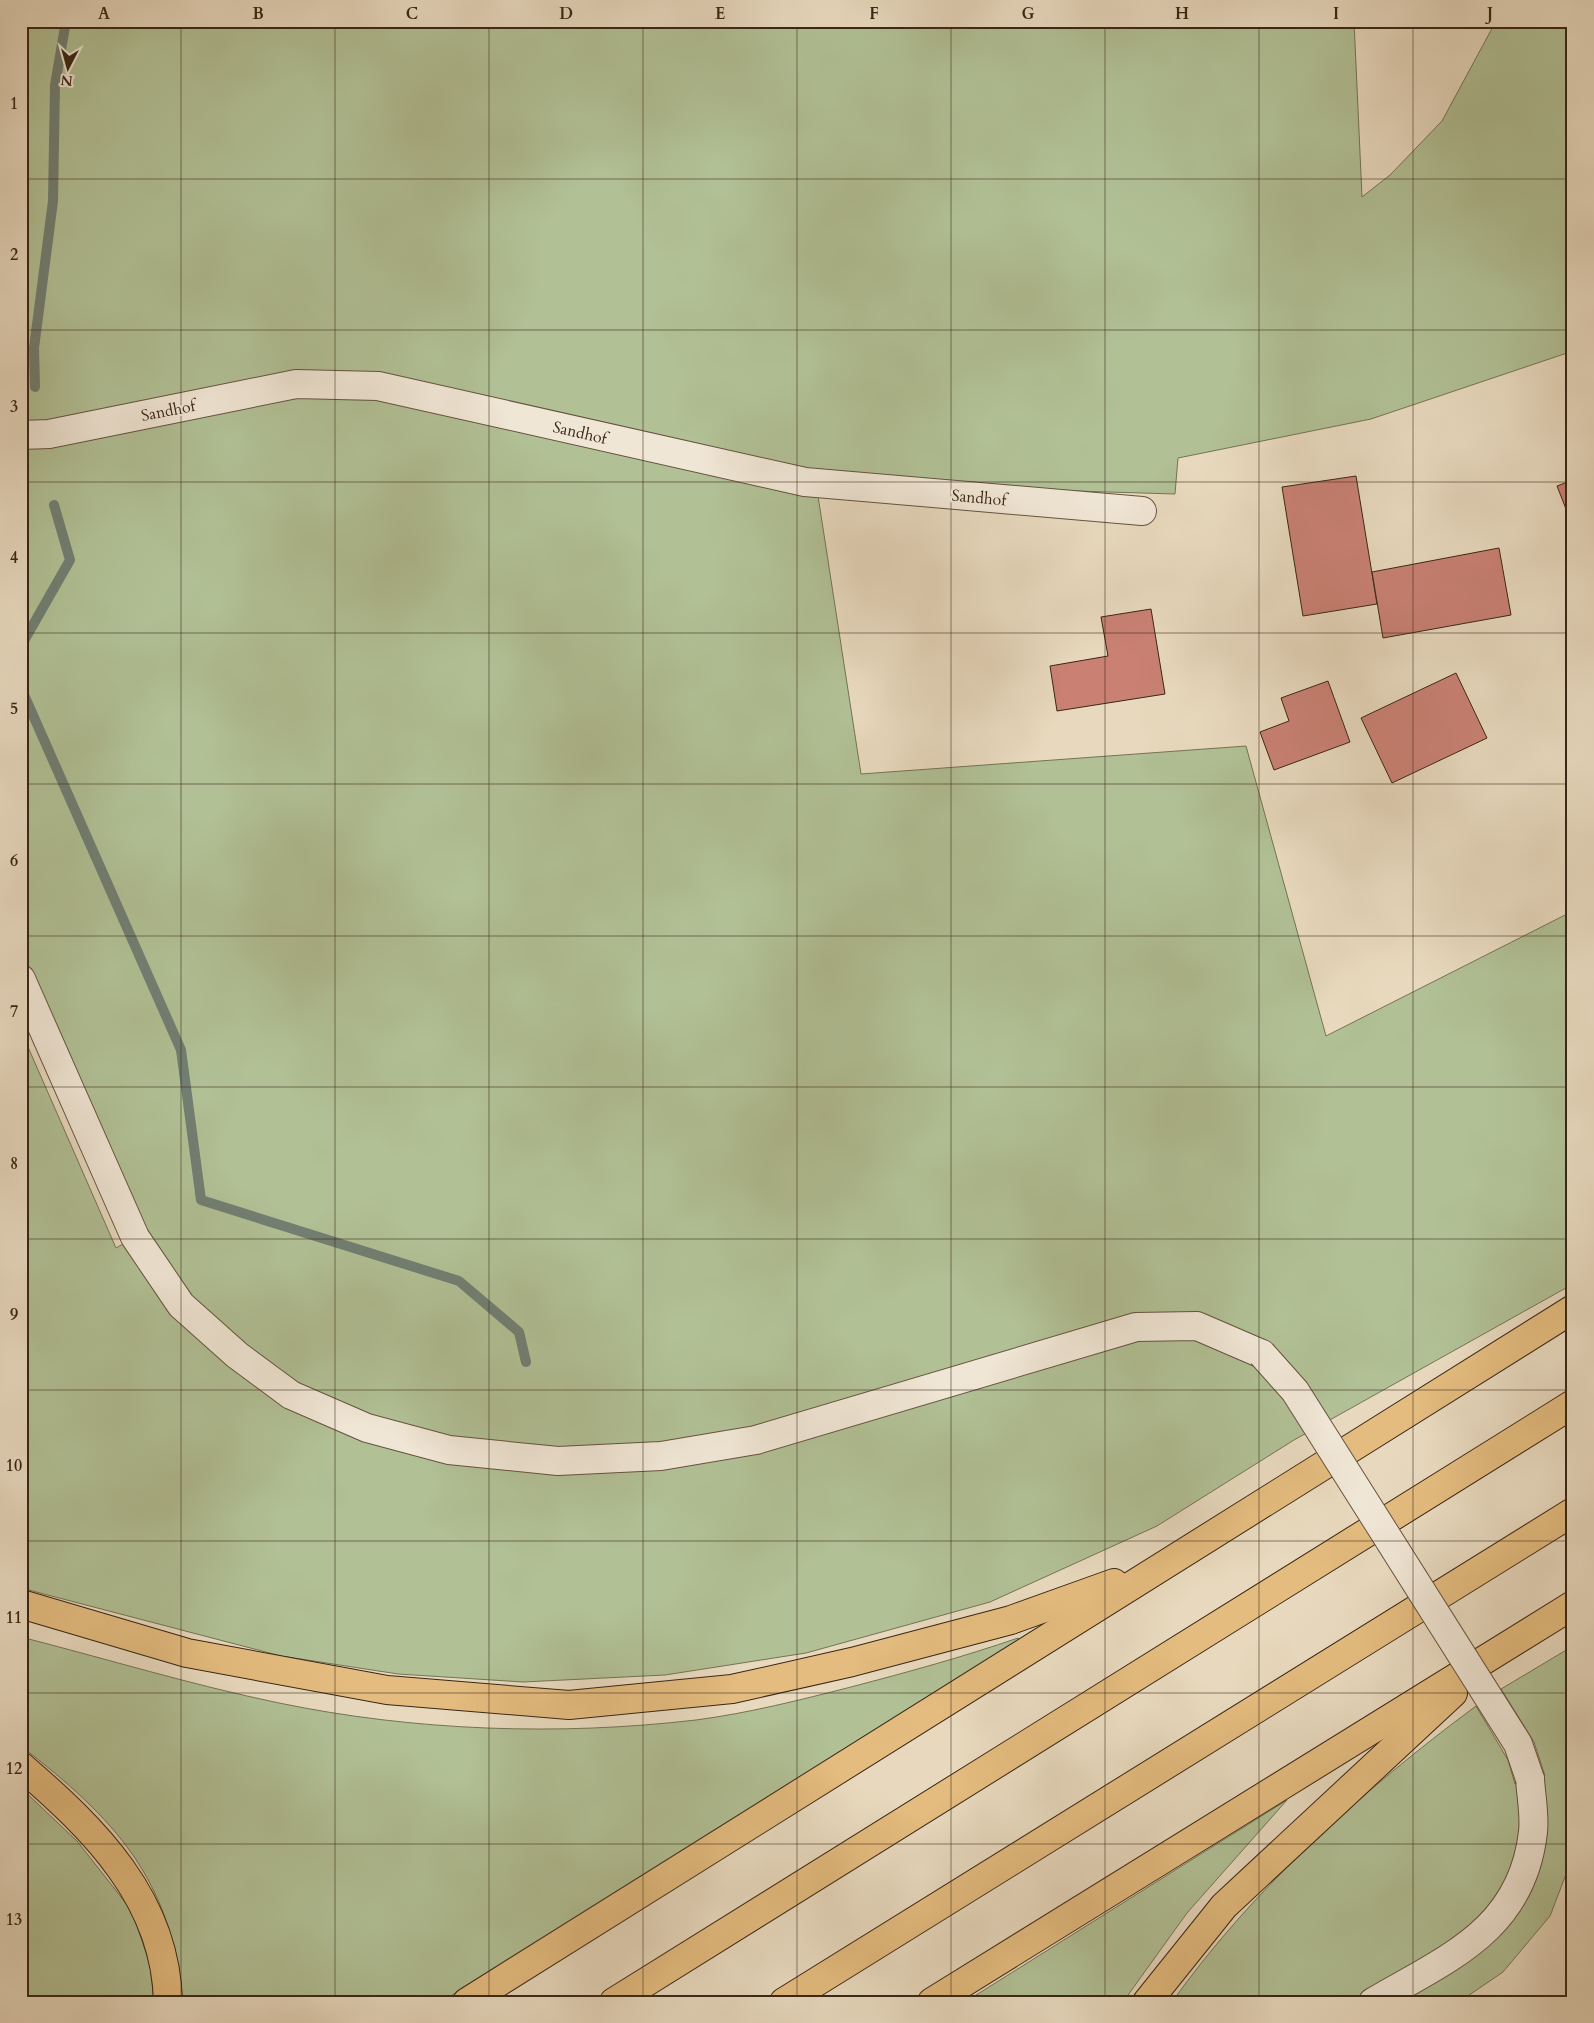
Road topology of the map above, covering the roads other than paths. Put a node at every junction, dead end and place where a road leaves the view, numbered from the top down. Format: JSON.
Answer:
{"nodes":[{"id":1,"x":21,"y":435,"type":"edge"},
{"id":2,"x":1142,"y":511,"type":"dead end"},
{"id":3,"x":21,"y":979,"type":"edge"},
{"id":4,"x":1573,"y":1309,"type":"edge"},
{"id":5,"x":1573,"y":1404,"type":"edge"},
{"id":6,"x":1573,"y":1512,"type":"edge"},
{"id":7,"x":1160,"y":1567,"type":"junction"},
{"id":8,"x":21,"y":1604,"type":"edge"},
{"id":9,"x":1573,"y":1605,"type":"edge"},
{"id":10,"x":1498,"y":1651,"type":"junction"},
{"id":11,"x":21,"y":1766,"type":"edge"},
{"id":12,"x":168,"y":2002,"type":"edge"},
{"id":13,"x":467,"y":2002,"type":"edge"},
{"id":14,"x":614,"y":2002,"type":"edge"},
{"id":15,"x":784,"y":2002,"type":"edge"},
{"id":16,"x":932,"y":2002,"type":"edge"},
{"id":17,"x":1147,"y":2002,"type":"edge"},
{"id":18,"x":1373,"y":2002,"type":"edge"}],
"edges":[{"from":1,"to":2,"type":"street","name":"Sandhof"},
{"from":3,"to":18,"type":"street","bridge":true},
{"from":4,"to":7,"type":"highway"},
{"from":5,"to":14,"type":"highway"},
{"from":6,"to":15,"type":"highway"},
{"from":7,"to":8,"type":"highway"},
{"from":7,"to":13,"type":"highway"},
{"from":9,"to":10,"type":"highway"},
{"from":10,"to":16,"type":"highway"},
{"from":10,"to":17,"type":"highway"},
{"from":11,"to":12,"type":"highway"}]}
